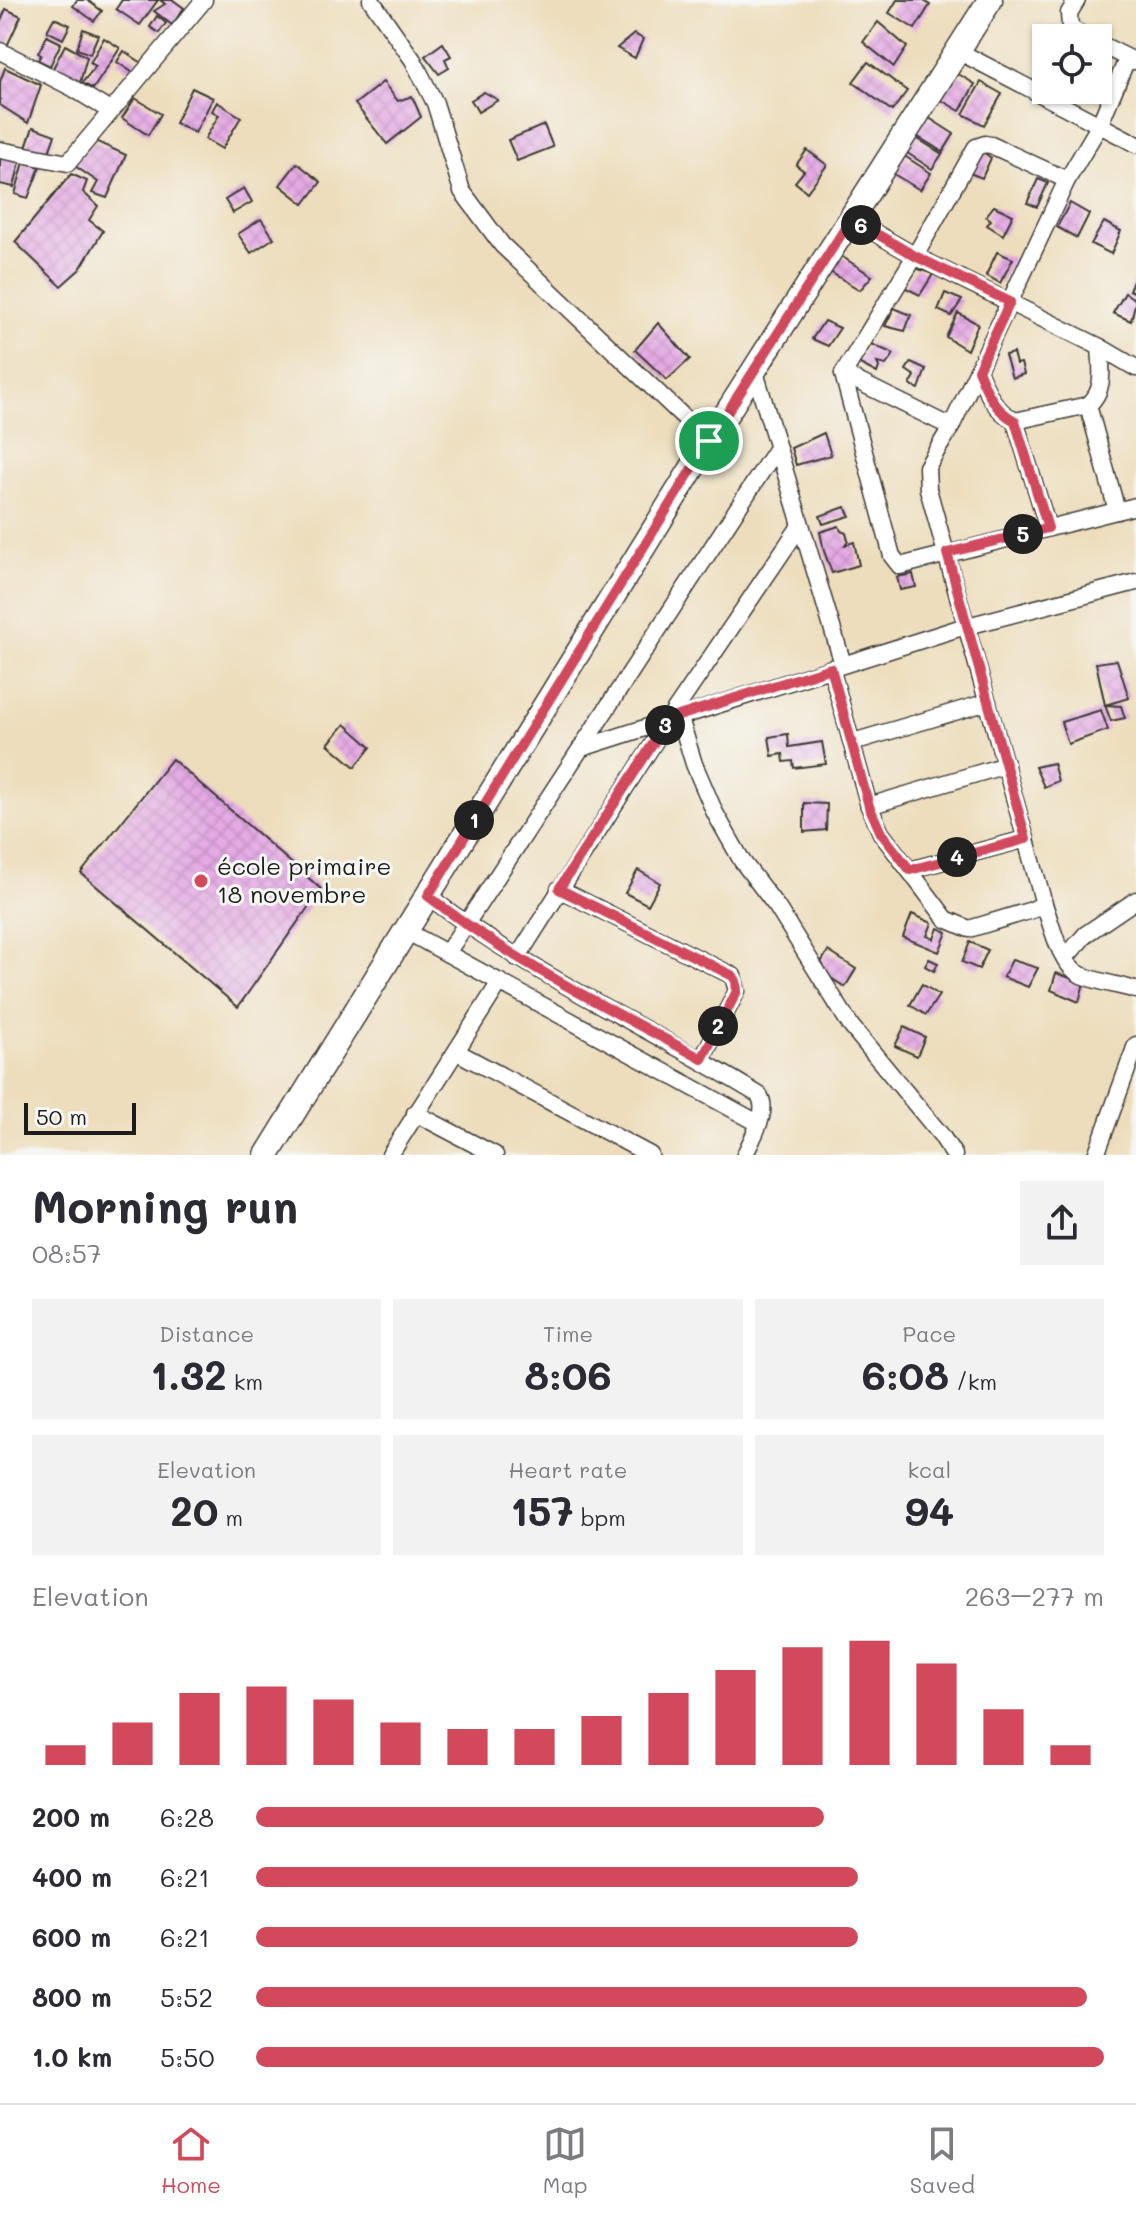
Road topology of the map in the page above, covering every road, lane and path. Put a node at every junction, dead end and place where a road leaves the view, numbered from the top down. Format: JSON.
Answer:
{"nodes":[{"id":1,"x":204,"y":0,"type":"edge"},
{"id":2,"x":371,"y":0,"type":"edge"},
{"id":3,"x":990,"y":0,"type":"edge"},
{"id":4,"x":1077,"y":0,"type":"edge"},
{"id":5,"x":1070,"y":24,"type":"edge"},
{"id":6,"x":1112,"y":50,"type":"edge"},
{"id":7,"x":0,"y":51,"type":"edge"},
{"id":8,"x":958,"y":51,"type":"junction"},
{"id":9,"x":1132,"y":60,"type":"edge"},
{"id":10,"x":110,"y":111,"type":"junction"},
{"id":11,"x":1099,"y":126,"type":"junction"},
{"id":12,"x":1136,"y":144,"type":"edge"},
{"id":13,"x":0,"y":150,"type":"edge"},
{"id":14,"x":1067,"y":180,"type":"junction"},
{"id":15,"x":851,"y":219,"type":"junction"},
{"id":16,"x":915,"y":256,"type":"junction"},
{"id":17,"x":1010,"y":302,"type":"junction"},
{"id":18,"x":1100,"y":347,"type":"junction"},
{"id":19,"x":1136,"y":368,"type":"edge"},
{"id":20,"x":978,"y":370,"type":"junction"},
{"id":21,"x":755,"y":372,"type":"junction"},
{"id":22,"x":843,"y":374,"type":"junction"},
{"id":23,"x":1088,"y":405,"type":"junction"},
{"id":24,"x":1015,"y":421,"type":"junction"},
{"id":25,"x":951,"y":427,"type":"junction"},
{"id":26,"x":709,"y":441,"type":"junction"},
{"id":27,"x":777,"y":448,"type":"junction"},
{"id":28,"x":1136,"y":506,"type":"edge"},
{"id":29,"x":1117,"y":511,"type":"junction"},
{"id":30,"x":800,"y":526,"type":"junction"},
{"id":31,"x":1048,"y":528,"type":"junction"},
{"id":32,"x":947,"y":553,"type":"junction"},
{"id":33,"x":1136,"y":582,"type":"edge"},
{"id":34,"x":967,"y":626,"type":"junction"},
{"id":35,"x":837,"y":666,"type":"junction"},
{"id":36,"x":988,"y":702,"type":"junction"},
{"id":37,"x":674,"y":717,"type":"junction"},
{"id":38,"x":853,"y":742,"type":"junction"},
{"id":39,"x":582,"y":748,"type":"junction"},
{"id":40,"x":1006,"y":765,"type":"junction"},
{"id":41,"x":869,"y":806,"type":"junction"},
{"id":42,"x":1026,"y":839,"type":"junction"},
{"id":43,"x":910,"y":870,"type":"junction"},
{"id":44,"x":559,"y":889,"type":"junction"},
{"id":45,"x":428,"y":896,"type":"junction"},
{"id":46,"x":1136,"y":900,"type":"edge"},
{"id":47,"x":1044,"y":904,"type":"junction"},
{"id":48,"x":465,"y":925,"type":"junction"},
{"id":49,"x":406,"y":931,"type":"junction"},
{"id":50,"x":447,"y":953,"type":"junction"},
{"id":51,"x":517,"y":958,"type":"junction"},
{"id":52,"x":1065,"y":958,"type":"junction"},
{"id":53,"x":500,"y":982,"type":"junction"},
{"id":54,"x":1136,"y":990,"type":"edge"},
{"id":55,"x":1136,"y":1045,"type":"edge"},
{"id":56,"x":457,"y":1052,"type":"junction"},
{"id":57,"x":702,"y":1059,"type":"junction"},
{"id":58,"x":415,"y":1113,"type":"junction"},
{"id":59,"x":758,"y":1123,"type":"junction"},
{"id":60,"x":267,"y":1155,"type":"edge"},
{"id":61,"x":390,"y":1155,"type":"edge"},
{"id":62,"x":495,"y":1155,"type":"edge"},
{"id":63,"x":650,"y":1155,"type":"edge"},
{"id":64,"x":745,"y":1155,"type":"edge"},
{"id":65,"x":954,"y":1155,"type":"edge"},
{"id":66,"x":1096,"y":1155,"type":"edge"}],
"edges":[{"from":1,"to":10,"type":"street"},
{"from":2,"to":26,"type":"street"},
{"from":3,"to":8,"type":"main road"},
{"from":4,"to":5,"type":"street"},
{"from":6,"to":9,"type":"street"},
{"from":7,"to":10,"type":"street"},
{"from":8,"to":11,"type":"street"},
{"from":8,"to":15,"type":"main road"},
{"from":9,"to":11,"type":"street"},
{"from":10,"to":13,"type":"street"},
{"from":11,"to":12,"type":"street"},
{"from":11,"to":14,"type":"street"},
{"from":14,"to":16,"type":"street"},
{"from":14,"to":17,"type":"street"},
{"from":15,"to":16,"type":"street"},
{"from":15,"to":21,"type":"main road"},
{"from":16,"to":17,"type":"street"},
{"from":16,"to":22,"type":"street"},
{"from":17,"to":18,"type":"street"},
{"from":17,"to":20,"type":"street"},
{"from":18,"to":19,"type":"street"},
{"from":18,"to":23,"type":"street"},
{"from":20,"to":24,"type":"street"},
{"from":20,"to":25,"type":"street"},
{"from":21,"to":26,"type":"main road"},
{"from":21,"to":27,"type":"street"},
{"from":22,"to":25,"type":"street"},
{"from":22,"to":32,"type":"street"},
{"from":23,"to":24,"type":"street"},
{"from":23,"to":29,"type":"street"},
{"from":24,"to":31,"type":"street"},
{"from":25,"to":32,"type":"street"},
{"from":26,"to":45,"type":"main road"},
{"from":27,"to":30,"type":"street"},
{"from":27,"to":39,"type":"street"},
{"from":28,"to":29,"type":"street"},
{"from":29,"to":31,"type":"street"},
{"from":30,"to":35,"type":"street"},
{"from":30,"to":37,"type":"street"},
{"from":31,"to":32,"type":"street"},
{"from":32,"to":34,"type":"street"},
{"from":33,"to":34,"type":"street"},
{"from":34,"to":35,"type":"street"},
{"from":34,"to":36,"type":"street"},
{"from":35,"to":37,"type":"street"},
{"from":35,"to":38,"type":"street"},
{"from":36,"to":38,"type":"street"},
{"from":36,"to":40,"type":"street"},
{"from":37,"to":39,"type":"street"},
{"from":37,"to":44,"type":"street"},
{"from":37,"to":65,"type":"street"},
{"from":38,"to":41,"type":"street"},
{"from":39,"to":48,"type":"street"},
{"from":40,"to":41,"type":"street"},
{"from":40,"to":42,"type":"street"},
{"from":41,"to":43,"type":"street"},
{"from":42,"to":43,"type":"street"},
{"from":42,"to":47,"type":"street"},
{"from":43,"to":47,"type":"street"},
{"from":44,"to":51,"type":"street"},
{"from":44,"to":57,"type":"street"},
{"from":45,"to":48,"type":"street"},
{"from":45,"to":49,"type":"main road"},
{"from":46,"to":52,"type":"street"},
{"from":47,"to":52,"type":"street"},
{"from":48,"to":50,"type":"street"},
{"from":48,"to":51,"type":"street"},
{"from":49,"to":50,"type":"street"},
{"from":49,"to":60,"type":"main road"},
{"from":50,"to":53,"type":"street"},
{"from":51,"to":57,"type":"street"},
{"from":52,"to":54,"type":"street"},
{"from":53,"to":56,"type":"street"},
{"from":53,"to":59,"type":"street"},
{"from":55,"to":66,"type":"street"},
{"from":56,"to":58,"type":"street"},
{"from":56,"to":63,"type":"street"},
{"from":57,"to":59,"type":"street"},
{"from":58,"to":61,"type":"street"},
{"from":58,"to":62,"type":"street"},
{"from":59,"to":64,"type":"street"}]}
